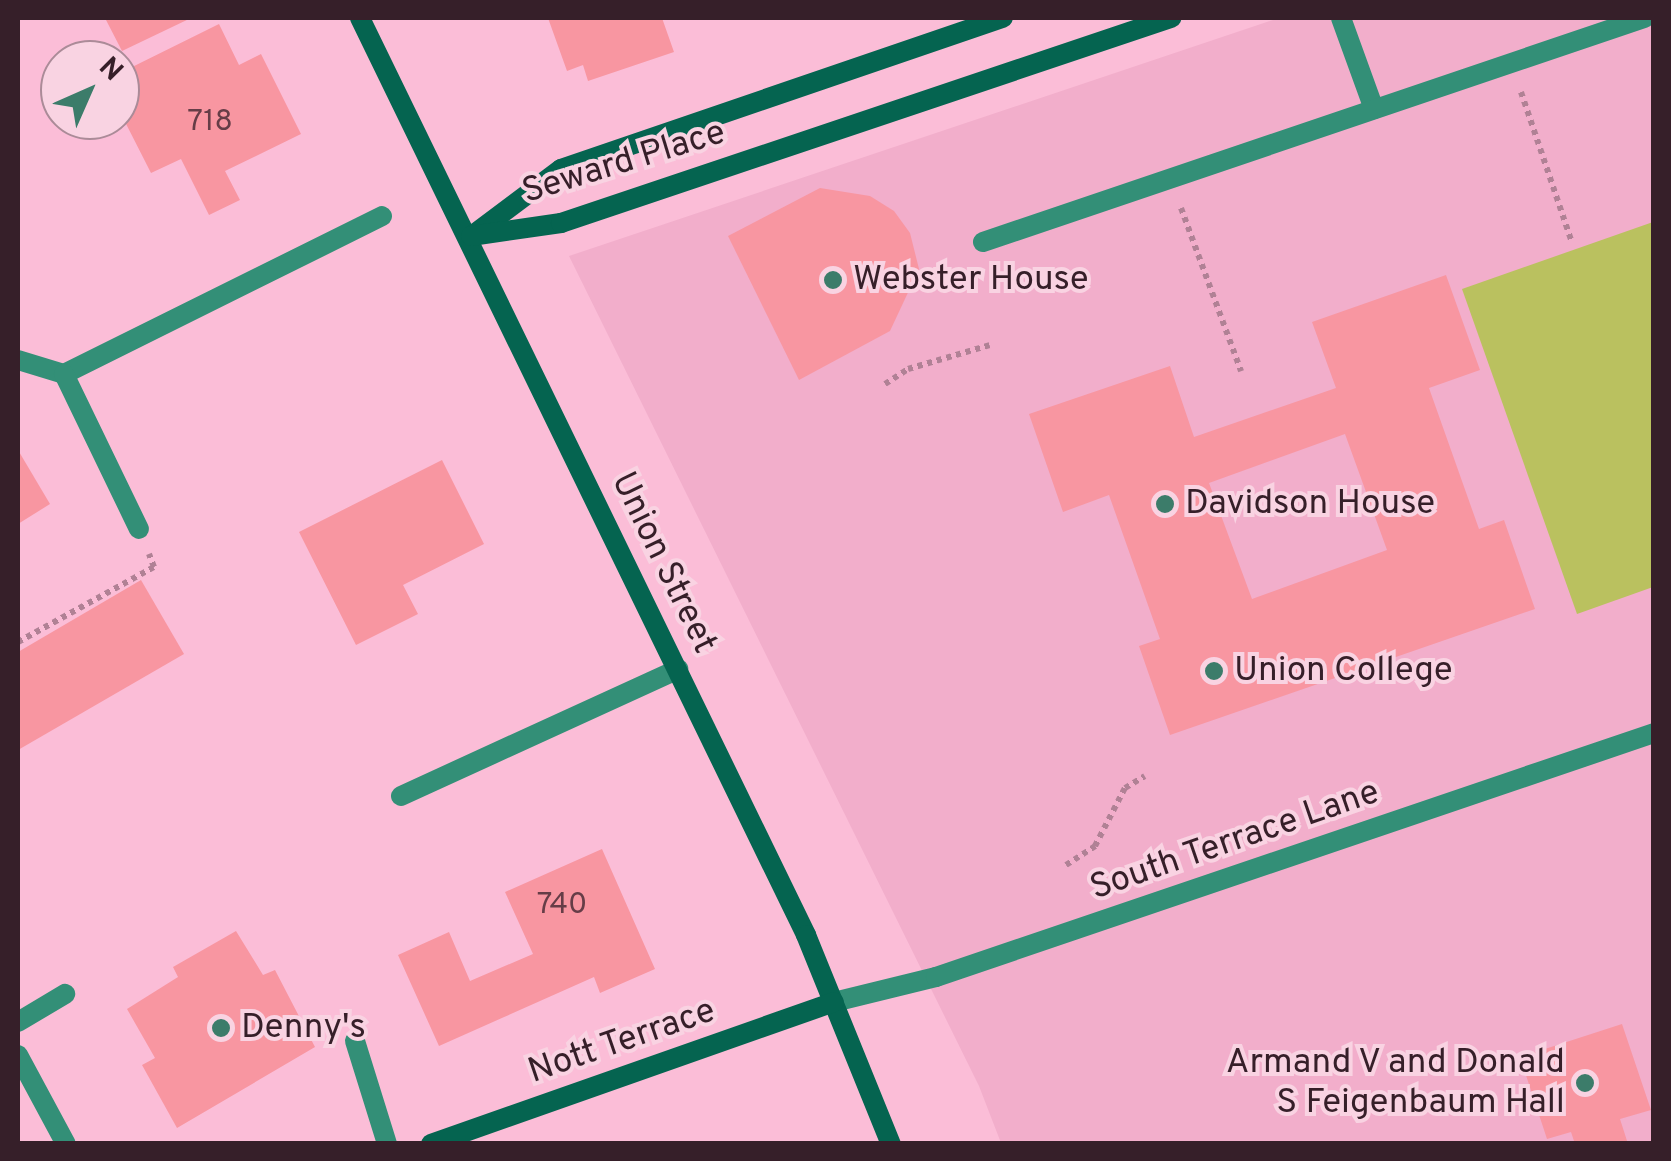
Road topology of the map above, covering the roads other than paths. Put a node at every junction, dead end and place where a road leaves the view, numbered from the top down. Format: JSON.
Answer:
{"nodes":[{"id":1,"x":360,"y":18,"type":"edge"},
{"id":2,"x":1003,"y":18,"type":"edge"},
{"id":3,"x":1171,"y":18,"type":"edge"},
{"id":4,"x":1340,"y":18,"type":"edge"},
{"id":5,"x":1644,"y":18,"type":"edge"},
{"id":6,"x":1374,"y":109,"type":"junction"},
{"id":7,"x":382,"y":216,"type":"dead end"},
{"id":8,"x":472,"y":236,"type":"junction"},
{"id":9,"x":983,"y":242,"type":"dead end"},
{"id":10,"x":18,"y":360,"type":"edge"},
{"id":11,"x":64,"y":374,"type":"junction"},
{"id":12,"x":140,"y":529,"type":"road end"},
{"id":13,"x":678,"y":668,"type":"junction"},
{"id":14,"x":1654,"y":733,"type":"edge"},
{"id":15,"x":401,"y":796,"type":"dead end"},
{"id":16,"x":66,"y":994,"type":"dead end"},
{"id":17,"x":834,"y":1002,"type":"junction"},
{"id":18,"x":18,"y":1022,"type":"edge"},
{"id":19,"x":355,"y":1041,"type":"dead end"},
{"id":20,"x":18,"y":1056,"type":"edge"},
{"id":21,"x":66,"y":1144,"type":"edge"},
{"id":22,"x":387,"y":1144,"type":"edge"},
{"id":23,"x":431,"y":1144,"type":"edge"},
{"id":24,"x":891,"y":1144,"type":"edge"}],
"edges":[{"from":1,"to":8,"type":"street","name":"Union Street"},
{"from":2,"to":8,"type":"street","name":"Seward Place"},
{"from":3,"to":8,"type":"street","name":"Seward Place"},
{"from":4,"to":6,"type":"street"},
{"from":5,"to":6,"type":"street"},
{"from":6,"to":9,"type":"street"},
{"from":7,"to":11,"type":"street"},
{"from":8,"to":13,"type":"street","name":"Union Street"},
{"from":10,"to":11,"type":"street"},
{"from":11,"to":12,"type":"street"},
{"from":13,"to":15,"type":"street"},
{"from":13,"to":17,"type":"street","name":"Union Street"},
{"from":14,"to":17,"type":"street","name":"South Terrace Lane"},
{"from":16,"to":18,"type":"street"},
{"from":17,"to":23,"type":"street","name":"Nott Terrace"},
{"from":17,"to":24,"type":"street","name":"Union Street"},
{"from":19,"to":22,"type":"street"},
{"from":20,"to":21,"type":"street"}]}
